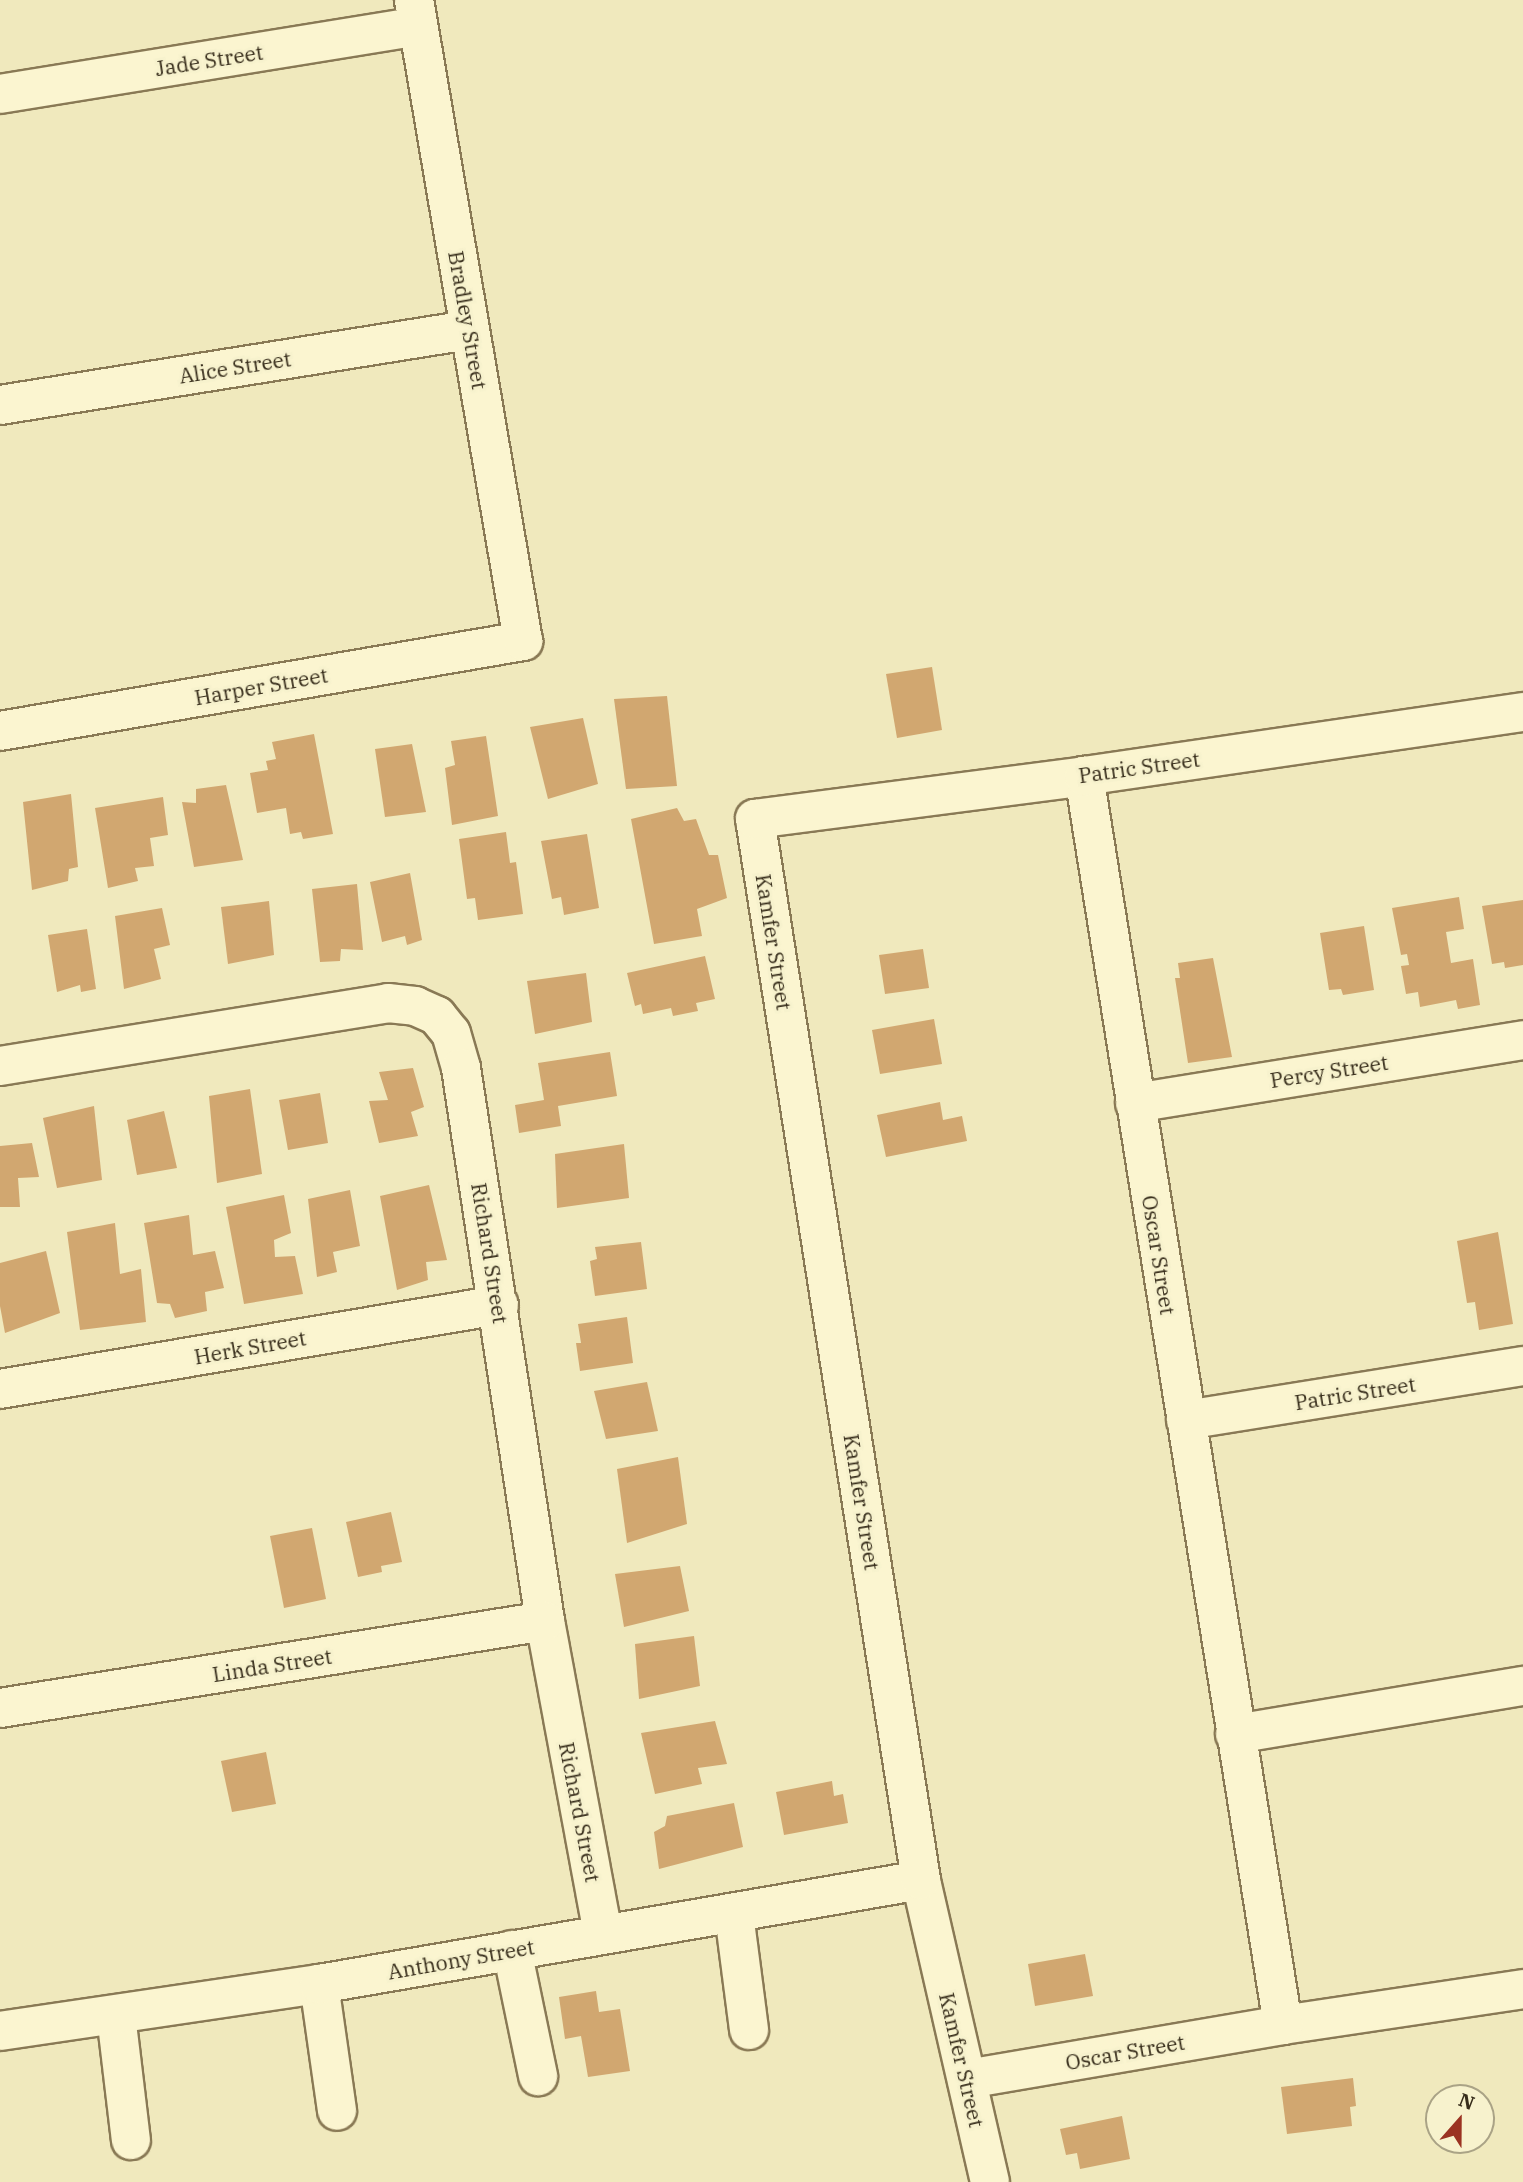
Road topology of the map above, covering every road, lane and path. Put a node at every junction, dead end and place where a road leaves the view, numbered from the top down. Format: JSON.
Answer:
{"nodes":[{"id":1,"x":416,"y":13,"type":"edge"},
{"id":2,"x":0,"y":94,"type":"edge"},
{"id":3,"x":469,"y":330,"type":"junction"},
{"id":4,"x":0,"y":405,"type":"edge"},
{"id":5,"x":523,"y":641,"type":"joint"},
{"id":6,"x":1523,"y":712,"type":"edge"},
{"id":7,"x":0,"y":731,"type":"edge"},
{"id":8,"x":1084,"y":776,"type":"junction"},
{"id":9,"x":755,"y":818,"type":"joint"},
{"id":10,"x":1523,"y":1040,"type":"edge"},
{"id":11,"x":0,"y":1066,"type":"edge"},
{"id":12,"x":1135,"y":1102,"type":"junction"},
{"id":13,"x":499,"y":1305,"type":"junction"},
{"id":14,"x":1523,"y":1366,"type":"edge"},
{"id":15,"x":0,"y":1389,"type":"edge"},
{"id":16,"x":1186,"y":1420,"type":"junction"},
{"id":17,"x":545,"y":1621,"type":"junction"},
{"id":18,"x":1523,"y":1686,"type":"edge"},
{"id":19,"x":0,"y":1708,"type":"edge"},
{"id":20,"x":1235,"y":1734,"type":"junction"},
{"id":21,"x":921,"y":1880,"type":"junction"},
{"id":22,"x":734,"y":1914,"type":"junction"},
{"id":23,"x":603,"y":1934,"type":"junction"},
{"id":24,"x":512,"y":1950,"type":"junction"},
{"id":25,"x":320,"y":1984,"type":"junction"},
{"id":26,"x":1523,"y":1989,"type":"edge"},
{"id":27,"x":116,"y":2015,"type":"junction"},
{"id":28,"x":1283,"y":2025,"type":"junction"},
{"id":29,"x":0,"y":2031,"type":"edge"},
{"id":30,"x":749,"y":2031,"type":"dead end"},
{"id":31,"x":538,"y":2076,"type":"dead end"},
{"id":32,"x":967,"y":2079,"type":"junction"},
{"id":33,"x":337,"y":2111,"type":"dead end"},
{"id":34,"x":131,"y":2140,"type":"dead end"},
{"id":35,"x":990,"y":2182,"type":"edge"}],
"edges":[{"from":1,"to":2,"type":"street","name":"Jade Street"},
{"from":1,"to":3,"type":"street","name":"Bradley Street"},
{"from":3,"to":4,"type":"street","name":"Alice Street"},
{"from":3,"to":5,"type":"street","name":"Bradley Street"},
{"from":5,"to":7,"type":"street","name":"Harper Street"},
{"from":6,"to":8,"type":"street","name":"Patric Street"},
{"from":8,"to":9,"type":"street","name":"Patric Street"},
{"from":8,"to":12,"type":"street","name":"Oscar Street"},
{"from":9,"to":21,"type":"street","name":"Kamfer Street"},
{"from":10,"to":12,"type":"street","name":"Percy Street"},
{"from":11,"to":13,"type":"street","name":"Richard Street"},
{"from":12,"to":16,"type":"street","name":"Oscar Street"},
{"from":13,"to":15,"type":"street","name":"Herk Street"},
{"from":13,"to":17,"type":"street","name":"Richard Street"},
{"from":14,"to":16,"type":"street","name":"Patric Street"},
{"from":16,"to":20,"type":"street","name":"Oscar Street"},
{"from":17,"to":19,"type":"street","name":"Linda Street"},
{"from":17,"to":23,"type":"street","name":"Richard Street"},
{"from":18,"to":20,"type":"street"},
{"from":20,"to":28,"type":"street","name":"Oscar Street"},
{"from":21,"to":22,"type":"street","name":"Anthony Street"},
{"from":21,"to":32,"type":"street","name":"Kamfer Street"},
{"from":22,"to":23,"type":"street","name":"Anthony Street"},
{"from":22,"to":30,"type":"street"},
{"from":23,"to":24,"type":"street","name":"Anthony Street"},
{"from":24,"to":25,"type":"street","name":"Anthony Street"},
{"from":24,"to":31,"type":"street"},
{"from":25,"to":27,"type":"street","name":"Anthony Street"},
{"from":25,"to":33,"type":"street"},
{"from":26,"to":28,"type":"street","name":"Oscar Street"},
{"from":27,"to":29,"type":"street","name":"Anthony Street"},
{"from":27,"to":34,"type":"street"},
{"from":28,"to":32,"type":"street","name":"Oscar Street"},
{"from":32,"to":35,"type":"street","name":"Kamfer Street"}]}
